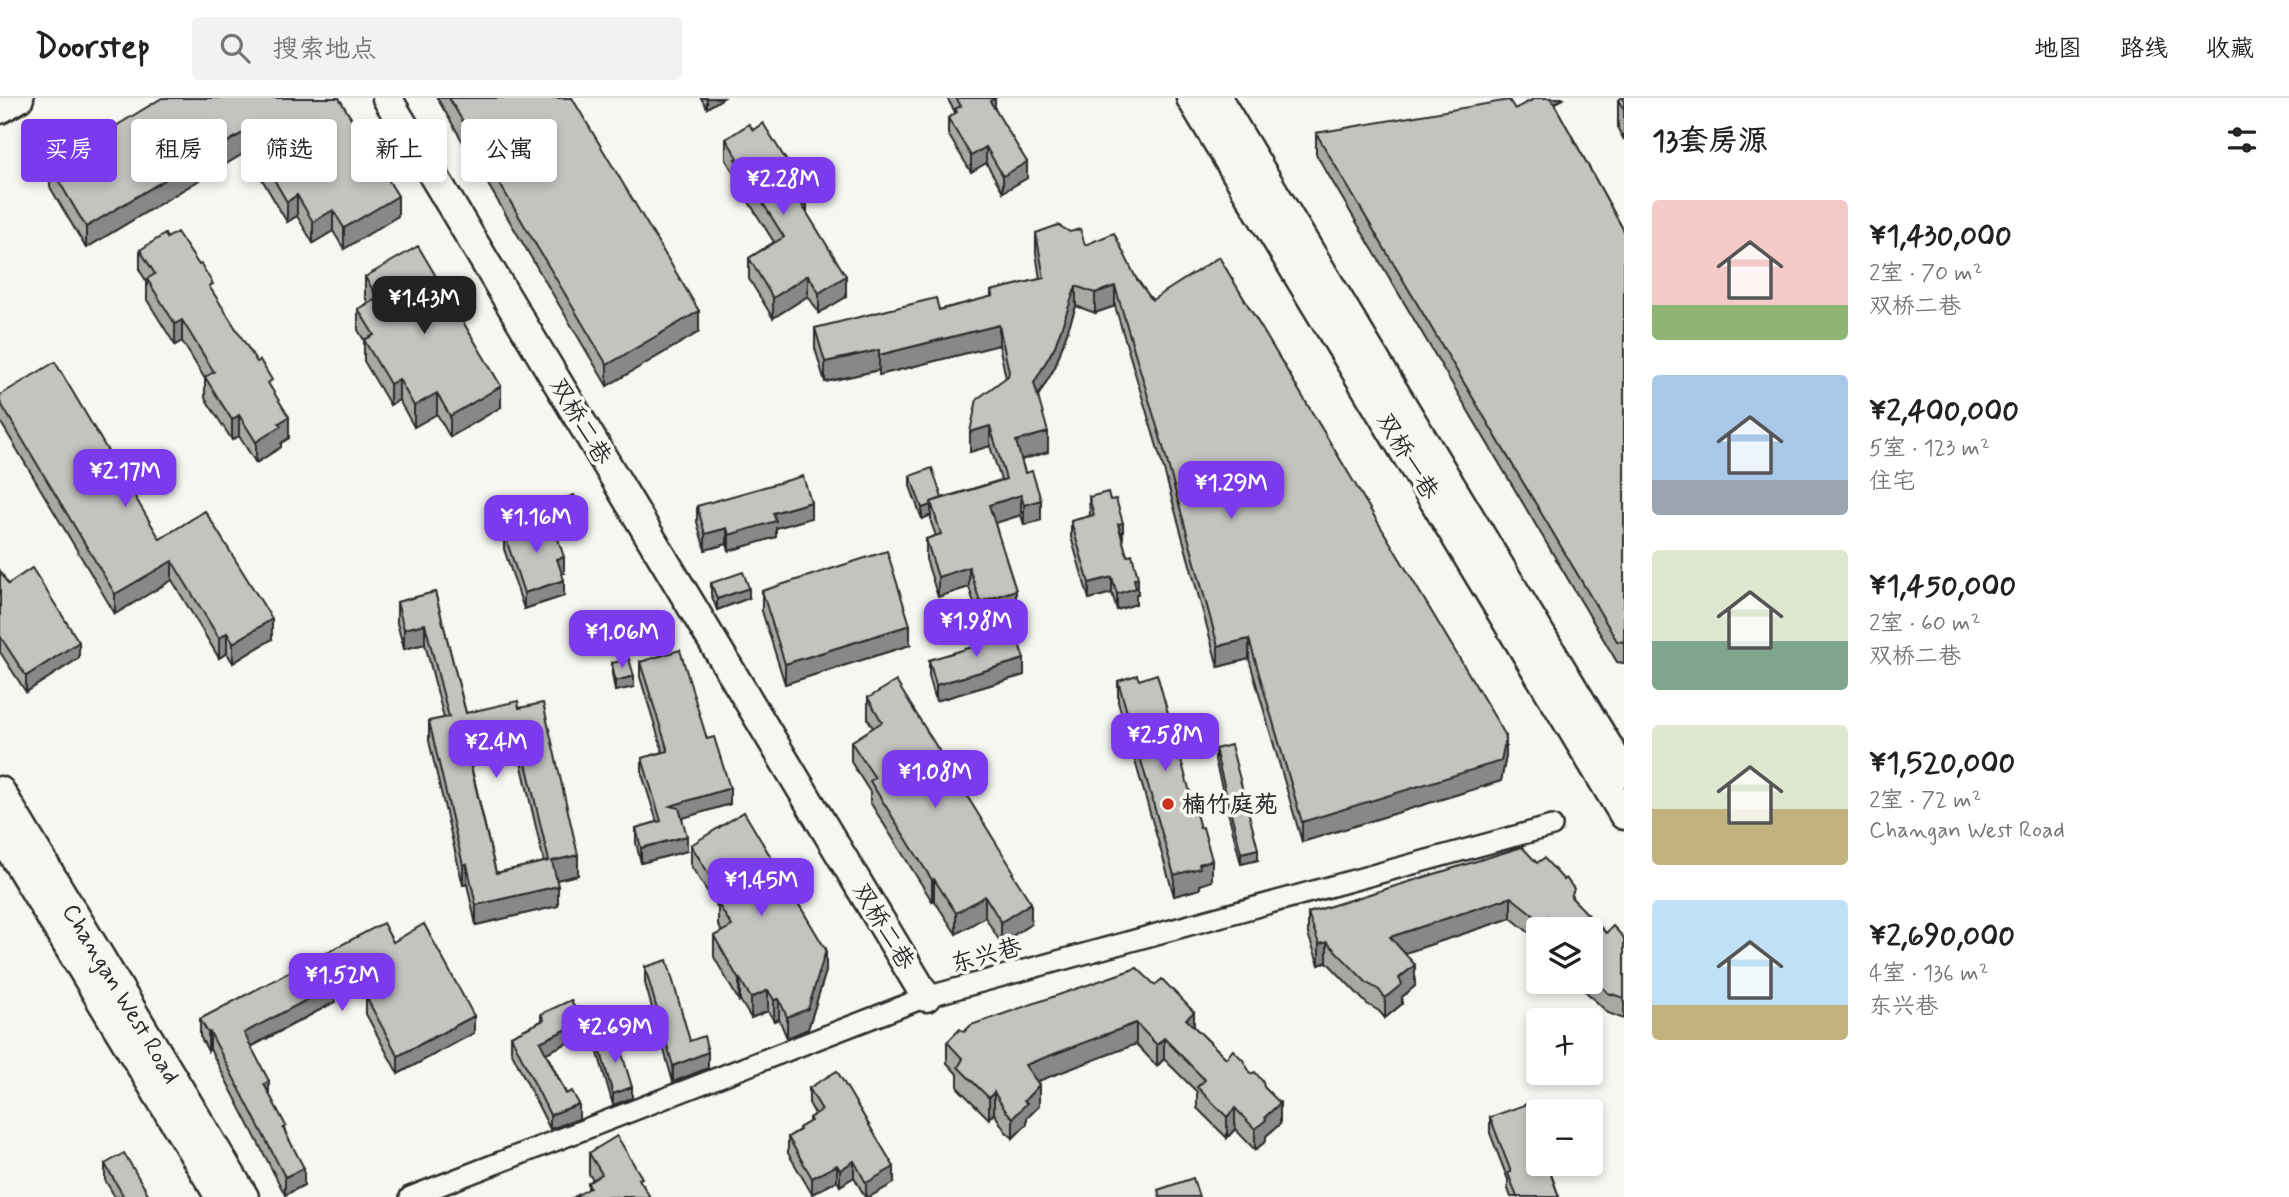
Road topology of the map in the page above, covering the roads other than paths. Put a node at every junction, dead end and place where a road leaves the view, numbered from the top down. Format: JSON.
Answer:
{"nodes":[{"id":1,"x":19,"y":98,"type":"edge"},
{"id":2,"x":387,"y":98,"type":"edge"},
{"id":3,"x":1191,"y":98,"type":"edge"},
{"id":4,"x":1217,"y":98,"type":"edge"},
{"id":5,"x":0,"y":109,"type":"edge"},
{"id":6,"x":1624,"y":773,"type":"edge"},
{"id":7,"x":0,"y":791,"type":"edge"},
{"id":8,"x":1624,"y":815,"type":"edge"},
{"id":9,"x":1552,"y":826,"type":"dead end"},
{"id":10,"x":0,"y":833,"type":"edge"},
{"id":11,"x":926,"y":997,"type":"junction"},
{"id":12,"x":220,"y":1197,"type":"edge"},
{"id":13,"x":244,"y":1197,"type":"edge"},
{"id":14,"x":411,"y":1197,"type":"edge"}],
"edges":[{"from":1,"to":5,"type":"street"},
{"from":2,"to":11,"type":"street","name":"双桥二巷"},
{"from":3,"to":8,"type":"street","name":"双桥一巷"},
{"from":4,"to":6,"type":"street","name":"双桥一巷"},
{"from":7,"to":13,"type":"street","name":"Changan West Road"},
{"from":9,"to":11,"type":"street","name":"东兴巷"},
{"from":10,"to":12,"type":"street","name":"Changan West Road"},
{"from":11,"to":14,"type":"street","name":"东兴巷"}]}
